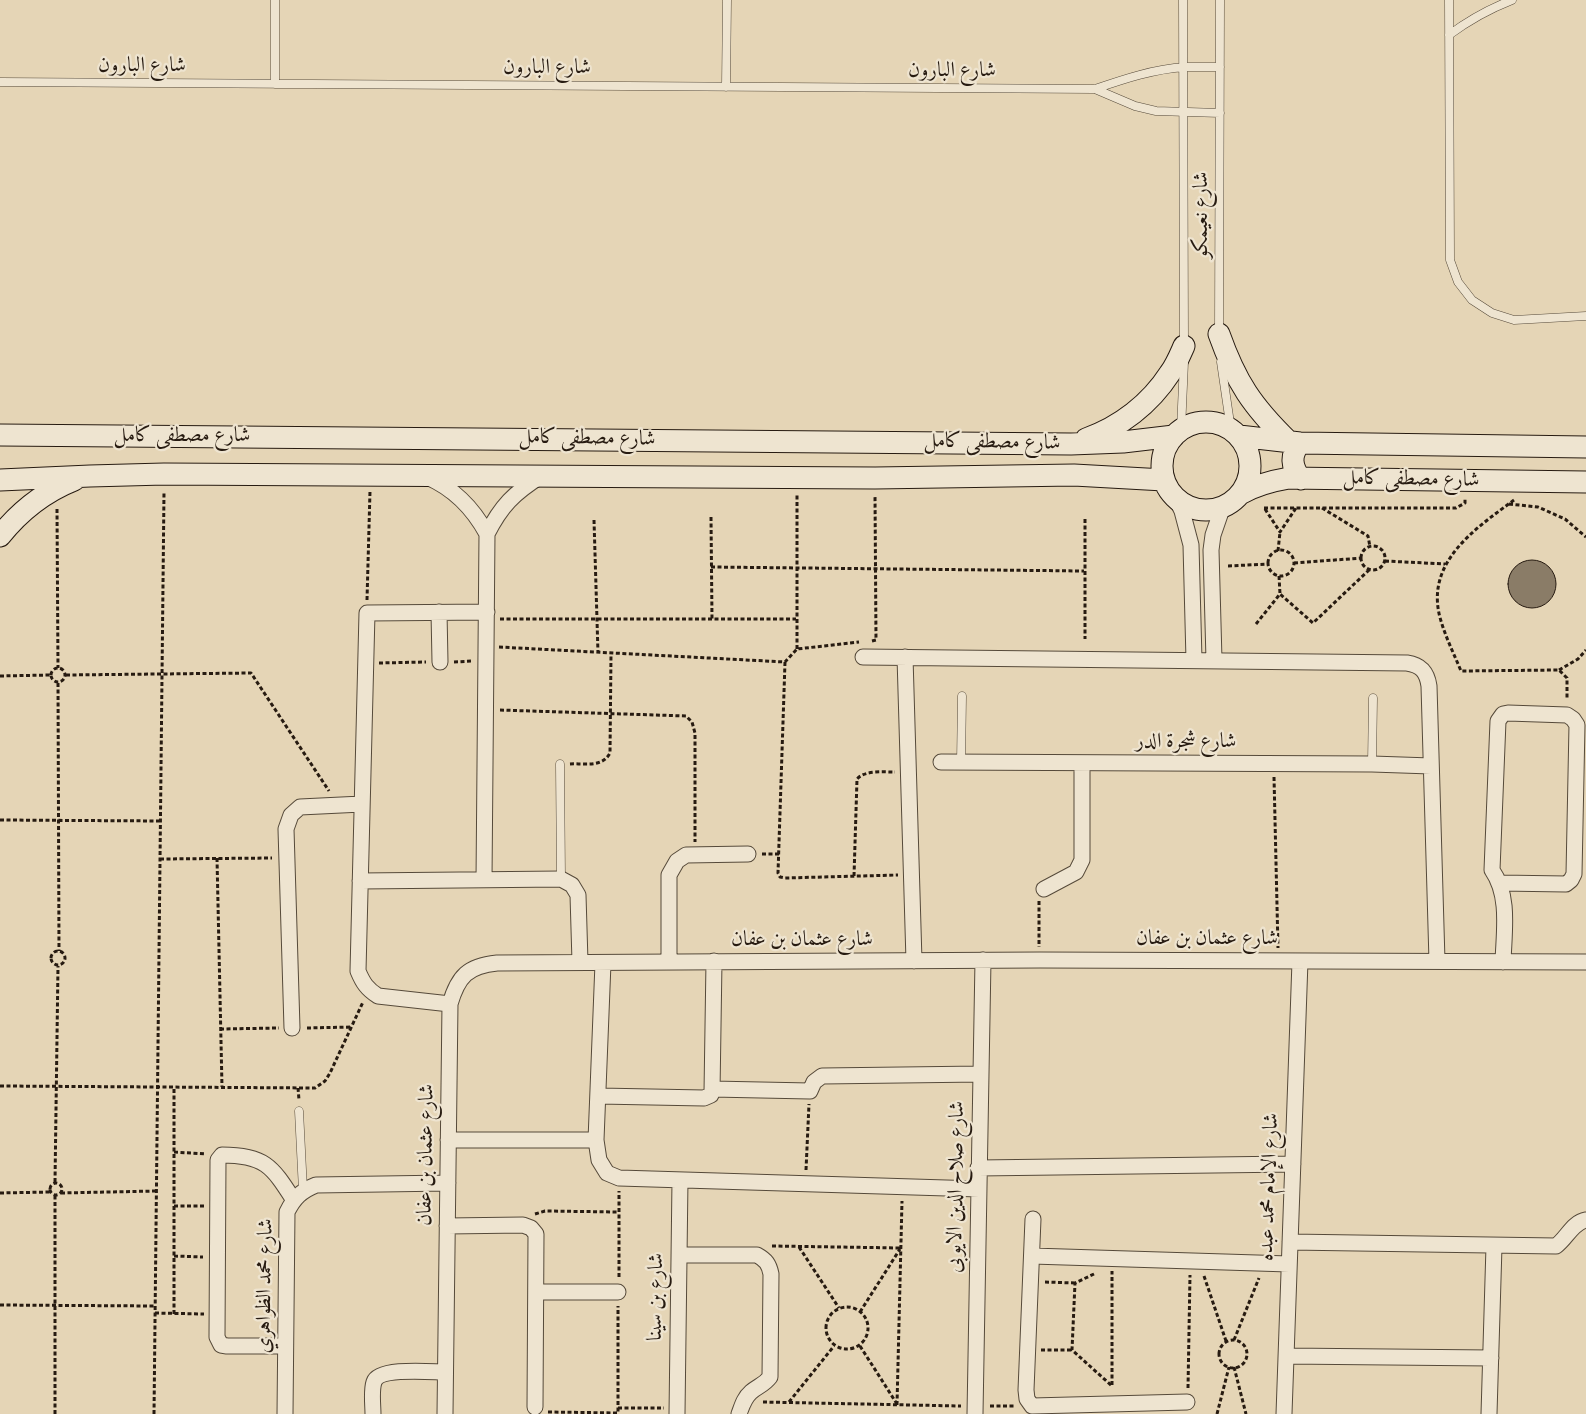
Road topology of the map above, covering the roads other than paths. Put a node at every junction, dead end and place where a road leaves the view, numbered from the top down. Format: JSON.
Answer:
{"nodes":[{"id":1,"x":275,"y":0,"type":"edge"},
{"id":2,"x":727,"y":0,"type":"edge"},
{"id":3,"x":1183,"y":0,"type":"edge"},
{"id":4,"x":1220,"y":0,"type":"edge"},
{"id":5,"x":1449,"y":0,"type":"edge"},
{"id":6,"x":1512,"y":0,"type":"edge"},
{"id":7,"x":1449,"y":35,"type":"junction"},
{"id":8,"x":1184,"y":67,"type":"junction"},
{"id":9,"x":1220,"y":67,"type":"junction"},
{"id":10,"x":0,"y":82,"type":"edge"},
{"id":11,"x":275,"y":84,"type":"junction"},
{"id":12,"x":726,"y":87,"type":"junction"},
{"id":13,"x":1095,"y":89,"type":"junction"},
{"id":14,"x":1183,"y":112,"type":"junction"},
{"id":15,"x":1220,"y":113,"type":"junction"},
{"id":16,"x":1586,"y":316,"type":"edge"},
{"id":17,"x":1219,"y":334,"type":"junction"},
{"id":18,"x":1184,"y":346,"type":"junction"},
{"id":19,"x":1177,"y":433,"type":"junction"},
{"id":20,"x":1235,"y":433,"type":"junction"},
{"id":21,"x":0,"y":435,"type":"edge"},
{"id":22,"x":1294,"y":442,"type":"junction"},
{"id":23,"x":1097,"y":443,"type":"junction"},
{"id":24,"x":1071,"y":444,"type":"junction"},
{"id":25,"x":1586,"y":447,"type":"edge"},
{"id":26,"x":1097,"y":475,"type":"junction"},
{"id":27,"x":90,"y":476,"type":"junction"},
{"id":28,"x":423,"y":476,"type":"junction"},
{"id":29,"x":542,"y":476,"type":"junction"},
{"id":30,"x":1301,"y":478,"type":"junction"},
{"id":31,"x":0,"y":480,"type":"edge"},
{"id":32,"x":1586,"y":482,"type":"edge"},
{"id":33,"x":1169,"y":488,"type":"junction"},
{"id":34,"x":1232,"y":500,"type":"junction"},
{"id":35,"x":488,"y":534,"type":"junction"},
{"id":36,"x":0,"y":536,"type":"edge"},
{"id":37,"x":440,"y":612,"type":"junction"},
{"id":38,"x":487,"y":615,"type":"junction"},
{"id":39,"x":863,"y":657,"type":"dead end"},
{"id":40,"x":905,"y":657,"type":"junction"},
{"id":41,"x":1194,"y":660,"type":"junction"},
{"id":42,"x":1214,"y":660,"type":"junction"},
{"id":43,"x":440,"y":662,"type":"dead end"},
{"id":44,"x":962,"y":696,"type":"dead end"},
{"id":45,"x":1373,"y":698,"type":"dead end"},
{"id":46,"x":941,"y":762,"type":"dead end"},
{"id":47,"x":961,"y":763,"type":"junction"},
{"id":48,"x":1082,"y":763,"type":"junction"},
{"id":49,"x":560,"y":764,"type":"road end"},
{"id":50,"x":1372,"y":764,"type":"junction"},
{"id":51,"x":1431,"y":766,"type":"junction"},
{"id":52,"x":362,"y":804,"type":"junction"},
{"id":53,"x":748,"y":854,"type":"dead end"},
{"id":54,"x":561,"y":879,"type":"junction"},
{"id":55,"x":484,"y":880,"type":"junction"},
{"id":56,"x":360,"y":881,"type":"junction"},
{"id":57,"x":1500,"y":883,"type":"junction"},
{"id":58,"x":1044,"y":889,"type":"road end"},
{"id":59,"x":982,"y":960,"type":"junction"},
{"id":60,"x":914,"y":961,"type":"junction"},
{"id":61,"x":1300,"y":961,"type":"junction"},
{"id":62,"x":1437,"y":961,"type":"junction"},
{"id":63,"x":580,"y":962,"type":"junction"},
{"id":64,"x":669,"y":962,"type":"junction"},
{"id":65,"x":714,"y":962,"type":"junction"},
{"id":66,"x":1504,"y":962,"type":"junction"},
{"id":67,"x":1586,"y":962,"type":"edge"},
{"id":68,"x":603,"y":963,"type":"junction"},
{"id":69,"x":450,"y":1004,"type":"junction"},
{"id":70,"x":292,"y":1028,"type":"dead end"},
{"id":71,"x":981,"y":1074,"type":"junction"},
{"id":72,"x":712,"y":1088,"type":"junction"},
{"id":73,"x":599,"y":1096,"type":"junction"},
{"id":74,"x":299,"y":1110,"type":"dead end"},
{"id":75,"x":448,"y":1140,"type":"junction"},
{"id":76,"x":596,"y":1140,"type":"junction"},
{"id":77,"x":1293,"y":1164,"type":"junction"},
{"id":78,"x":978,"y":1168,"type":"junction"},
{"id":79,"x":680,"y":1180,"type":"junction"},
{"id":80,"x":448,"y":1183,"type":"junction"},
{"id":81,"x":979,"y":1189,"type":"junction"},
{"id":82,"x":298,"y":1195,"type":"junction"},
{"id":83,"x":1033,"y":1219,"type":"dead end"},
{"id":84,"x":1586,"y":1220,"type":"edge"},
{"id":85,"x":448,"y":1226,"type":"junction"},
{"id":86,"x":1290,"y":1242,"type":"junction"},
{"id":87,"x":1494,"y":1246,"type":"junction"},
{"id":88,"x":679,"y":1255,"type":"junction"},
{"id":89,"x":1032,"y":1256,"type":"junction"},
{"id":90,"x":1289,"y":1264,"type":"junction"},
{"id":91,"x":536,"y":1292,"type":"junction"},
{"id":92,"x":618,"y":1292,"type":"road end"},
{"id":93,"x":286,"y":1346,"type":"junction"},
{"id":94,"x":1286,"y":1356,"type":"junction"},
{"id":95,"x":1490,"y":1358,"type":"junction"},
{"id":96,"x":446,"y":1372,"type":"junction"},
{"id":97,"x":1187,"y":1402,"type":"road end"},
{"id":98,"x":741,"y":1408,"type":"edge"},
{"id":99,"x":537,"y":1409,"type":"road end"},
{"id":100,"x":975,"y":1410,"type":"edge"},
{"id":101,"x":677,"y":1411,"type":"edge"},
{"id":102,"x":285,"y":1414,"type":"edge"},
{"id":103,"x":373,"y":1414,"type":"edge"},
{"id":104,"x":445,"y":1414,"type":"edge"},
{"id":105,"x":1284,"y":1414,"type":"edge"},
{"id":106,"x":1489,"y":1414,"type":"edge"}],
"edges":[{"from":1,"to":11,"type":"lane"},
{"from":2,"to":12,"type":"lane"},
{"from":3,"to":8,"type":"lane","name":"شارع نعيمكو"},
{"from":4,"to":9,"type":"lane","name":"شارع نعيمكو"},
{"from":5,"to":7,"type":"lane"},
{"from":6,"to":7,"type":"lane"},
{"from":7,"to":16,"type":"lane"},
{"from":8,"to":9,"type":"lane","name":"شارع البارون"},
{"from":8,"to":13,"type":"lane","name":"شارع البارون"},
{"from":8,"to":14,"type":"lane","name":"شارع نعيمكو"},
{"from":9,"to":15,"type":"lane","name":"شارع نعيمكو"},
{"from":10,"to":11,"type":"lane","name":"شارع البارون"},
{"from":11,"to":12,"type":"lane","name":"شارع البارون"},
{"from":12,"to":13,"type":"lane","name":"شارع البارون"},
{"from":13,"to":14,"type":"lane","name":"شارع البارون"},
{"from":14,"to":15,"type":"lane","name":"شارع البارون"},
{"from":14,"to":18,"type":"lane","name":"شارع نعيمكو"},
{"from":15,"to":17,"type":"lane","name":"شارع نعيمكو"},
{"from":17,"to":20,"type":"lane","name":"شارع نعيمكو"},
{"from":17,"to":22,"type":"street"},
{"from":18,"to":19,"type":"lane","name":"شارع نعيمكو"},
{"from":18,"to":24,"type":"street"},
{"from":19,"to":20,"type":"street"},
{"from":19,"to":23,"type":"street","name":"شارع مصطفى كامل"},
{"from":19,"to":33,"type":"street"},
{"from":20,"to":22,"type":"street","name":"شارع مصطفى كامل"},
{"from":20,"to":34,"type":"street"},
{"from":21,"to":24,"type":"street","name":"شارع مصطفى كامل"},
{"from":22,"to":25,"type":"street","name":"شارع مصطفى كامل"},
{"from":22,"to":30,"type":"street"},
{"from":23,"to":24,"type":"street","name":"شارع مصطفى كامل"},
{"from":23,"to":26,"type":"street"},
{"from":26,"to":29,"type":"street","name":"شارع مصطفى كامل"},
{"from":26,"to":33,"type":"street","name":"شارع مصطفى كامل"},
{"from":27,"to":28,"type":"street","name":"شارع مصطفى كامل"},
{"from":27,"to":31,"type":"street","name":"شارع مصطفى كامل"},
{"from":27,"to":36,"type":"street"},
{"from":28,"to":29,"type":"street","name":"شارع مصطفى كامل"},
{"from":28,"to":35,"type":"street"},
{"from":29,"to":35,"type":"street"},
{"from":30,"to":32,"type":"street","name":"شارع مصطفى كامل"},
{"from":30,"to":34,"type":"street","name":"شارع مصطفى كامل"},
{"from":33,"to":34,"type":"street"},
{"from":33,"to":41,"type":"street"},
{"from":34,"to":42,"type":"street"},
{"from":35,"to":38,"type":"street"},
{"from":37,"to":38,"type":"street"},
{"from":37,"to":43,"type":"street"},
{"from":37,"to":52,"type":"street"},
{"from":38,"to":55,"type":"street"},
{"from":39,"to":40,"type":"street"},
{"from":40,"to":41,"type":"street"},
{"from":40,"to":60,"type":"street"},
{"from":41,"to":42,"type":"street"},
{"from":42,"to":51,"type":"street"},
{"from":44,"to":47,"type":"lane"},
{"from":45,"to":50,"type":"lane"},
{"from":46,"to":47,"type":"street","name":"شارع شجرة الدر"},
{"from":47,"to":48,"type":"street","name":"شارع شجرة الدر"},
{"from":48,"to":50,"type":"street","name":"شارع شجرة الدر"},
{"from":48,"to":58,"type":"street"},
{"from":49,"to":54,"type":"lane"},
{"from":50,"to":51,"type":"street","name":"شارع شجرة الدر"},
{"from":51,"to":62,"type":"street"},
{"from":52,"to":56,"type":"street"},
{"from":52,"to":70,"type":"street"},
{"from":53,"to":64,"type":"street"},
{"from":54,"to":55,"type":"street"},
{"from":54,"to":63,"type":"street"},
{"from":55,"to":56,"type":"street"},
{"from":56,"to":69,"type":"street"},
{"from":57,"to":57,"type":"street"},
{"from":57,"to":66,"type":"street"},
{"from":59,"to":60,"type":"street","name":"شارع عثمان بن عفان"},
{"from":59,"to":61,"type":"street","name":"شارع عثمان بن عفان"},
{"from":59,"to":71,"type":"street","name":"شارع صلاح الدين الايوبى"},
{"from":60,"to":65,"type":"street","name":"شارع عثمان بن عفان"},
{"from":61,"to":62,"type":"street","name":"شارع عثمان بن عفان"},
{"from":61,"to":77,"type":"street","name":"شارع الإمام محمد عبده"},
{"from":62,"to":66,"type":"street","name":"شارع عثمان بن عفان"},
{"from":63,"to":68,"type":"street","name":"شارع عثمان بن عفان"},
{"from":63,"to":69,"type":"street","name":"شارع عثمان بن عفان"},
{"from":64,"to":65,"type":"street","name":"شارع عثمان بن عفان"},
{"from":64,"to":68,"type":"street","name":"شارع عثمان بن عفان"},
{"from":65,"to":72,"type":"street"},
{"from":66,"to":67,"type":"street","name":"شارع عثمان بن عفان"},
{"from":68,"to":73,"type":"street"},
{"from":69,"to":75,"type":"street","name":"شارع عثمان بن عفان"},
{"from":71,"to":72,"type":"street"},
{"from":71,"to":78,"type":"street","name":"شارع صلاح الدين الايوبى"},
{"from":72,"to":73,"type":"street"},
{"from":73,"to":76,"type":"street"},
{"from":74,"to":82,"type":"lane"},
{"from":75,"to":76,"type":"street"},
{"from":75,"to":80,"type":"street","name":"شارع عثمان بن عفان"},
{"from":76,"to":79,"type":"street"},
{"from":77,"to":78,"type":"street"},
{"from":77,"to":86,"type":"street","name":"شارع الإمام محمد عبده"},
{"from":78,"to":81,"type":"street","name":"شارع صلاح الدين الايوبى"},
{"from":79,"to":81,"type":"street"},
{"from":79,"to":88,"type":"street","name":"شارع بن سينا"},
{"from":80,"to":82,"type":"street"},
{"from":80,"to":85,"type":"street","name":"شارع عثمان بن عفان"},
{"from":81,"to":100,"type":"street","name":"شارع صلاح الدين الايوبى"},
{"from":82,"to":93,"type":"street","name":"شارع محمد الظواهري"},
{"from":82,"to":93,"type":"street"},
{"from":83,"to":89,"type":"street"},
{"from":84,"to":87,"type":"street"},
{"from":85,"to":91,"type":"street"},
{"from":85,"to":96,"type":"street","name":"شارع عثمان بن عفان"},
{"from":86,"to":87,"type":"street"},
{"from":86,"to":90,"type":"street","name":"شارع الإمام محمد عبده"},
{"from":87,"to":95,"type":"street"},
{"from":88,"to":98,"type":"street"},
{"from":88,"to":101,"type":"street","name":"شارع بن سينا"},
{"from":89,"to":90,"type":"street"},
{"from":89,"to":97,"type":"street"},
{"from":90,"to":94,"type":"street","name":"شارع الإمام محمد عبده"},
{"from":91,"to":92,"type":"street"},
{"from":91,"to":99,"type":"street"},
{"from":93,"to":102,"type":"street","name":"شارع محمد الظواهري"},
{"from":94,"to":95,"type":"street"},
{"from":94,"to":105,"type":"street","name":"شارع الإمام محمد عبده"},
{"from":95,"to":106,"type":"street"},
{"from":96,"to":103,"type":"street"},
{"from":96,"to":104,"type":"street","name":"شارع عثمان بن عفان"}]}
